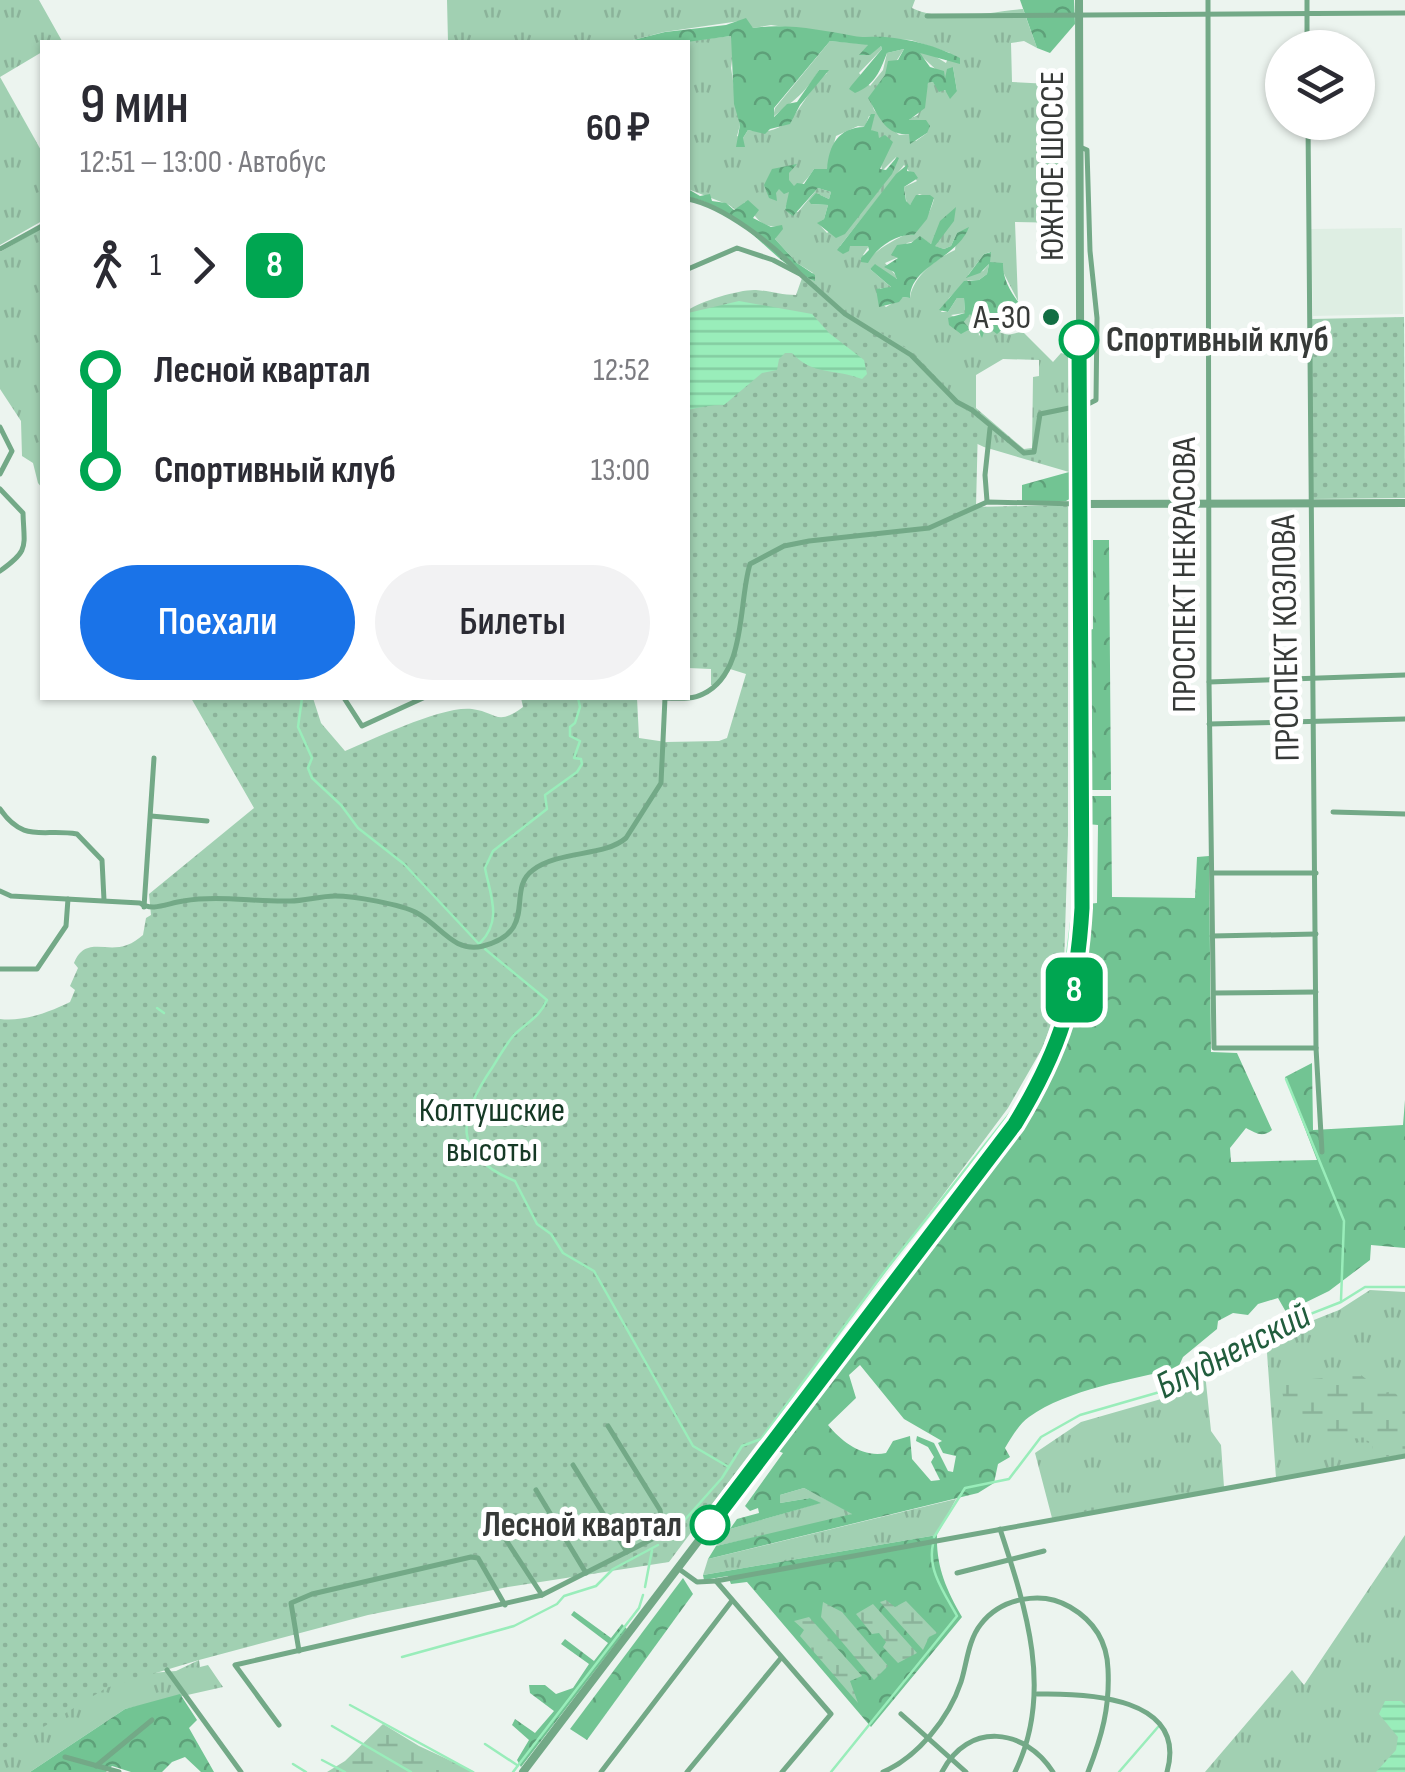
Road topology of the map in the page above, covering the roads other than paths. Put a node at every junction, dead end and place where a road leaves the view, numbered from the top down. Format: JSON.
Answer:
{"nodes":[{"id":1,"x":1079,"y":0,"type":"edge"},
{"id":2,"x":1208,"y":0,"type":"edge"},
{"id":3,"x":1307,"y":0,"type":"edge"},
{"id":4,"x":1307,"y":11,"type":"junction"},
{"id":5,"x":1405,"y":12,"type":"edge"},
{"id":6,"x":1208,"y":13,"type":"junction"},
{"id":7,"x":1079,"y":14,"type":"junction"},
{"id":8,"x":927,"y":16,"type":"dead end"},
{"id":9,"x":1308,"y":30,"type":"edge"},
{"id":10,"x":1308,"y":140,"type":"edge"},
{"id":11,"x":1080,"y":146,"type":"junction"},
{"id":12,"x":690,"y":199,"type":"edge"},
{"id":13,"x":40,"y":227,"type":"edge"},
{"id":14,"x":0,"y":250,"type":"edge"},
{"id":15,"x":690,"y":267,"type":"edge"},
{"id":16,"x":800,"y":274,"type":"junction"},
{"id":17,"x":1079,"y":407,"type":"junction"},
{"id":18,"x":990,"y":425,"type":"junction"},
{"id":19,"x":0,"y":427,"type":"edge"},
{"id":20,"x":0,"y":474,"type":"edge"},
{"id":21,"x":0,"y":490,"type":"edge"},
{"id":22,"x":987,"y":502,"type":"junction"},
{"id":23,"x":1210,"y":502,"type":"junction"},
{"id":24,"x":1310,"y":502,"type":"junction"},
{"id":25,"x":1405,"y":503,"type":"edge"},
{"id":26,"x":1080,"y":504,"type":"junction"},
{"id":27,"x":0,"y":570,"type":"edge"},
{"id":28,"x":1405,"y":676,"type":"edge"},
{"id":29,"x":1314,"y":679,"type":"junction"},
{"id":30,"x":1209,"y":682,"type":"junction"},
{"id":31,"x":690,"y":697,"type":"edge"},
{"id":32,"x":345,"y":700,"type":"edge"},
{"id":33,"x":419,"y":700,"type":"edge"},
{"id":34,"x":664,"y":700,"type":"edge"},
{"id":35,"x":1312,"y":720,"type":"junction"},
{"id":36,"x":1405,"y":720,"type":"edge"},
{"id":37,"x":1209,"y":724,"type":"junction"},
{"id":38,"x":154,"y":758,"type":"dead end"},
{"id":39,"x":0,"y":808,"type":"edge"},
{"id":40,"x":1334,"y":812,"type":"dead end"},
{"id":41,"x":1405,"y":814,"type":"edge"},
{"id":42,"x":151,"y":816,"type":"junction"},
{"id":43,"x":207,"y":821,"type":"dead end"},
{"id":44,"x":1212,"y":873,"type":"junction"},
{"id":45,"x":1316,"y":873,"type":"junction"},
{"id":46,"x":0,"y":891,"type":"edge"},
{"id":47,"x":68,"y":899,"type":"junction"},
{"id":48,"x":104,"y":900,"type":"junction"},
{"id":49,"x":142,"y":905,"type":"junction"},
{"id":50,"x":1316,"y":934,"type":"junction"},
{"id":51,"x":1212,"y":936,"type":"junction"},
{"id":52,"x":0,"y":969,"type":"edge"},
{"id":53,"x":1316,"y":992,"type":"junction"},
{"id":54,"x":1212,"y":993,"type":"junction"},
{"id":55,"x":1316,"y":1048,"type":"junction"},
{"id":56,"x":1322,"y":1152,"type":"dead end"},
{"id":57,"x":608,"y":1426,"type":"dead end"},
{"id":58,"x":1405,"y":1456,"type":"edge"},
{"id":59,"x":573,"y":1465,"type":"dead end"},
{"id":60,"x":536,"y":1490,"type":"dead end"},
{"id":61,"x":494,"y":1520,"type":"dead end"},
{"id":62,"x":1000,"y":1529,"type":"junction"},
{"id":63,"x":1044,"y":1550,"type":"dead end"},
{"id":64,"x":627,"y":1553,"type":"junction"},
{"id":65,"x":1010,"y":1558,"type":"junction"},
{"id":66,"x":678,"y":1569,"type":"junction"},
{"id":67,"x":586,"y":1573,"type":"junction"},
{"id":68,"x":957,"y":1573,"type":"dead end"},
{"id":69,"x":716,"y":1581,"type":"junction"},
{"id":70,"x":542,"y":1595,"type":"junction"},
{"id":71,"x":1023,"y":1599,"type":"junction"},
{"id":72,"x":730,"y":1602,"type":"junction"},
{"id":73,"x":505,"y":1605,"type":"junction"},
{"id":74,"x":299,"y":1651,"type":"junction"},
{"id":75,"x":781,"y":1658,"type":"junction"},
{"id":76,"x":167,"y":1670,"type":"dead end"},
{"id":77,"x":1037,"y":1694,"type":"junction"},
{"id":78,"x":1110,"y":1698,"type":"junction"},
{"id":79,"x":902,"y":1714,"type":"dead end"},
{"id":80,"x":152,"y":1720,"type":"dead end"},
{"id":81,"x":279,"y":1725,"type":"dead end"},
{"id":82,"x":928,"y":1738,"type":"junction"},
{"id":83,"x":1029,"y":1744,"type":"junction"},
{"id":84,"x":64,"y":1757,"type":"dead end"},
{"id":85,"x":951,"y":1758,"type":"junction"},
{"id":86,"x":96,"y":1766,"type":"junction"},
{"id":87,"x":119,"y":1772,"type":"edge"},
{"id":88,"x":241,"y":1772,"type":"edge"},
{"id":89,"x":523,"y":1772,"type":"edge"},
{"id":90,"x":600,"y":1772,"type":"edge"},
{"id":91,"x":687,"y":1772,"type":"edge"},
{"id":92,"x":782,"y":1772,"type":"edge"},
{"id":93,"x":883,"y":1772,"type":"edge"},
{"id":94,"x":942,"y":1772,"type":"edge"},
{"id":95,"x":966,"y":1772,"type":"edge"},
{"id":96,"x":1015,"y":1772,"type":"edge"},
{"id":97,"x":1053,"y":1772,"type":"edge"},
{"id":98,"x":1088,"y":1772,"type":"edge"},
{"id":99,"x":1168,"y":1772,"type":"edge"}],
"edges":[{"from":1,"to":7,"type":"street","name":"ЮЖНОЕ ШОССЕ"},
{"from":2,"to":6,"type":"street","name":"ПРОСПЕКТ НЕКРАСОВА"},
{"from":3,"to":4,"type":"street"},
{"from":4,"to":5,"type":"street"},
{"from":4,"to":6,"type":"street"},
{"from":4,"to":9,"type":"street"},
{"from":6,"to":7,"type":"street"},
{"from":6,"to":23,"type":"street","name":"ПРОСПЕКТ НЕКРАСОВА"},
{"from":7,"to":8,"type":"street"},
{"from":7,"to":11,"type":"street","name":"ЮЖНОЕ ШОССЕ"},
{"from":10,"to":24,"type":"street","name":"ПРОСПЕКТ КОЗЛОВА"},
{"from":11,"to":17,"type":"street","name":"ЮЖНОЕ ШОССЕ"},
{"from":11,"to":17,"type":"street"},
{"from":12,"to":16,"type":"street"},
{"from":13,"to":14,"type":"street"},
{"from":15,"to":16,"type":"street"},
{"from":16,"to":18,"type":"street"},
{"from":17,"to":18,"type":"street"},
{"from":17,"to":26,"type":"street","name":"ЮЖНОЕ ШОССЕ"},
{"from":18,"to":22,"type":"street"},
{"from":19,"to":20,"type":"street"},
{"from":21,"to":27,"type":"street"},
{"from":22,"to":26,"type":"street"},
{"from":22,"to":31,"type":"street"},
{"from":23,"to":24,"type":"street"},
{"from":23,"to":26,"type":"street"},
{"from":23,"to":30,"type":"street","name":"ПРОСПЕКТ НЕКРАСОВА"},
{"from":24,"to":25,"type":"street"},
{"from":24,"to":29,"type":"street","name":"ПРОСПЕКТ КОЗЛОВА"},
{"from":26,"to":66,"type":"street","name":"ЮЖНОЕ ШОССЕ"},
{"from":28,"to":29,"type":"street"},
{"from":29,"to":30,"type":"street"},
{"from":29,"to":35,"type":"street","name":"ПРОСПЕКТ КОЗЛОВА"},
{"from":30,"to":37,"type":"street","name":"ПРОСПЕКТ НЕКРАСОВА"},
{"from":32,"to":33,"type":"street"},
{"from":34,"to":49,"type":"street"},
{"from":35,"to":36,"type":"street"},
{"from":35,"to":37,"type":"street"},
{"from":35,"to":45,"type":"street","name":"ПРОСПЕКТ КОЗЛОВА"},
{"from":37,"to":44,"type":"street","name":"ПРОСПЕКТ НЕКРАСОВА"},
{"from":38,"to":42,"type":"street"},
{"from":39,"to":48,"type":"street"},
{"from":40,"to":41,"type":"street"},
{"from":42,"to":43,"type":"street"},
{"from":42,"to":49,"type":"street"},
{"from":44,"to":45,"type":"street"},
{"from":44,"to":51,"type":"street","name":"ПРОСПЕКТ НЕКРАСОВА"},
{"from":45,"to":50,"type":"street","name":"ПРОСПЕКТ КОЗЛОВА"},
{"from":46,"to":47,"type":"street"},
{"from":47,"to":48,"type":"street"},
{"from":47,"to":52,"type":"street"},
{"from":48,"to":49,"type":"street"},
{"from":50,"to":51,"type":"street"},
{"from":50,"to":53,"type":"street","name":"ПРОСПЕКТ КОЗЛОВА"},
{"from":51,"to":54,"type":"street","name":"ПРОСПЕКТ НЕКРАСОВА"},
{"from":53,"to":54,"type":"street"},
{"from":53,"to":55,"type":"street","name":"ПРОСПЕКТ КОЗЛОВА"},
{"from":54,"to":55,"type":"street","name":"ПРОСПЕКТ НЕКРАСОВА"},
{"from":55,"to":56,"type":"street","name":"ПРОСПЕКТ КОЗЛОВА"},
{"from":57,"to":64,"type":"street"},
{"from":58,"to":62,"type":"street"},
{"from":59,"to":64,"type":"street"},
{"from":60,"to":67,"type":"street"},
{"from":61,"to":70,"type":"street"},
{"from":62,"to":65,"type":"street"},
{"from":62,"to":69,"type":"street"},
{"from":63,"to":65,"type":"street"},
{"from":64,"to":67,"type":"street"},
{"from":65,"to":68,"type":"street"},
{"from":65,"to":71,"type":"street"},
{"from":66,"to":69,"type":"street"},
{"from":66,"to":89,"type":"street","name":"ЮЖНОЕ ШОССЕ"},
{"from":67,"to":70,"type":"street"},
{"from":69,"to":72,"type":"street"},
{"from":70,"to":73,"type":"street"},
{"from":71,"to":77,"type":"street"},
{"from":71,"to":78,"type":"street"},
{"from":71,"to":82,"type":"street"},
{"from":72,"to":75,"type":"street"},
{"from":72,"to":90,"type":"street"},
{"from":73,"to":74,"type":"street"},
{"from":73,"to":74,"type":"street"},
{"from":74,"to":81,"type":"street"},
{"from":75,"to":91,"type":"street"},
{"from":75,"to":92,"type":"street"},
{"from":76,"to":88,"type":"street"},
{"from":77,"to":78,"type":"street"},
{"from":77,"to":83,"type":"street"},
{"from":78,"to":98,"type":"street"},
{"from":78,"to":99,"type":"street"},
{"from":79,"to":82,"type":"street"},
{"from":80,"to":86,"type":"street"},
{"from":82,"to":85,"type":"street"},
{"from":82,"to":93,"type":"street"},
{"from":83,"to":85,"type":"street"},
{"from":83,"to":96,"type":"street"},
{"from":83,"to":97,"type":"street"},
{"from":84,"to":86,"type":"street"},
{"from":85,"to":94,"type":"street"},
{"from":85,"to":95,"type":"street"},
{"from":86,"to":87,"type":"street"}]}
